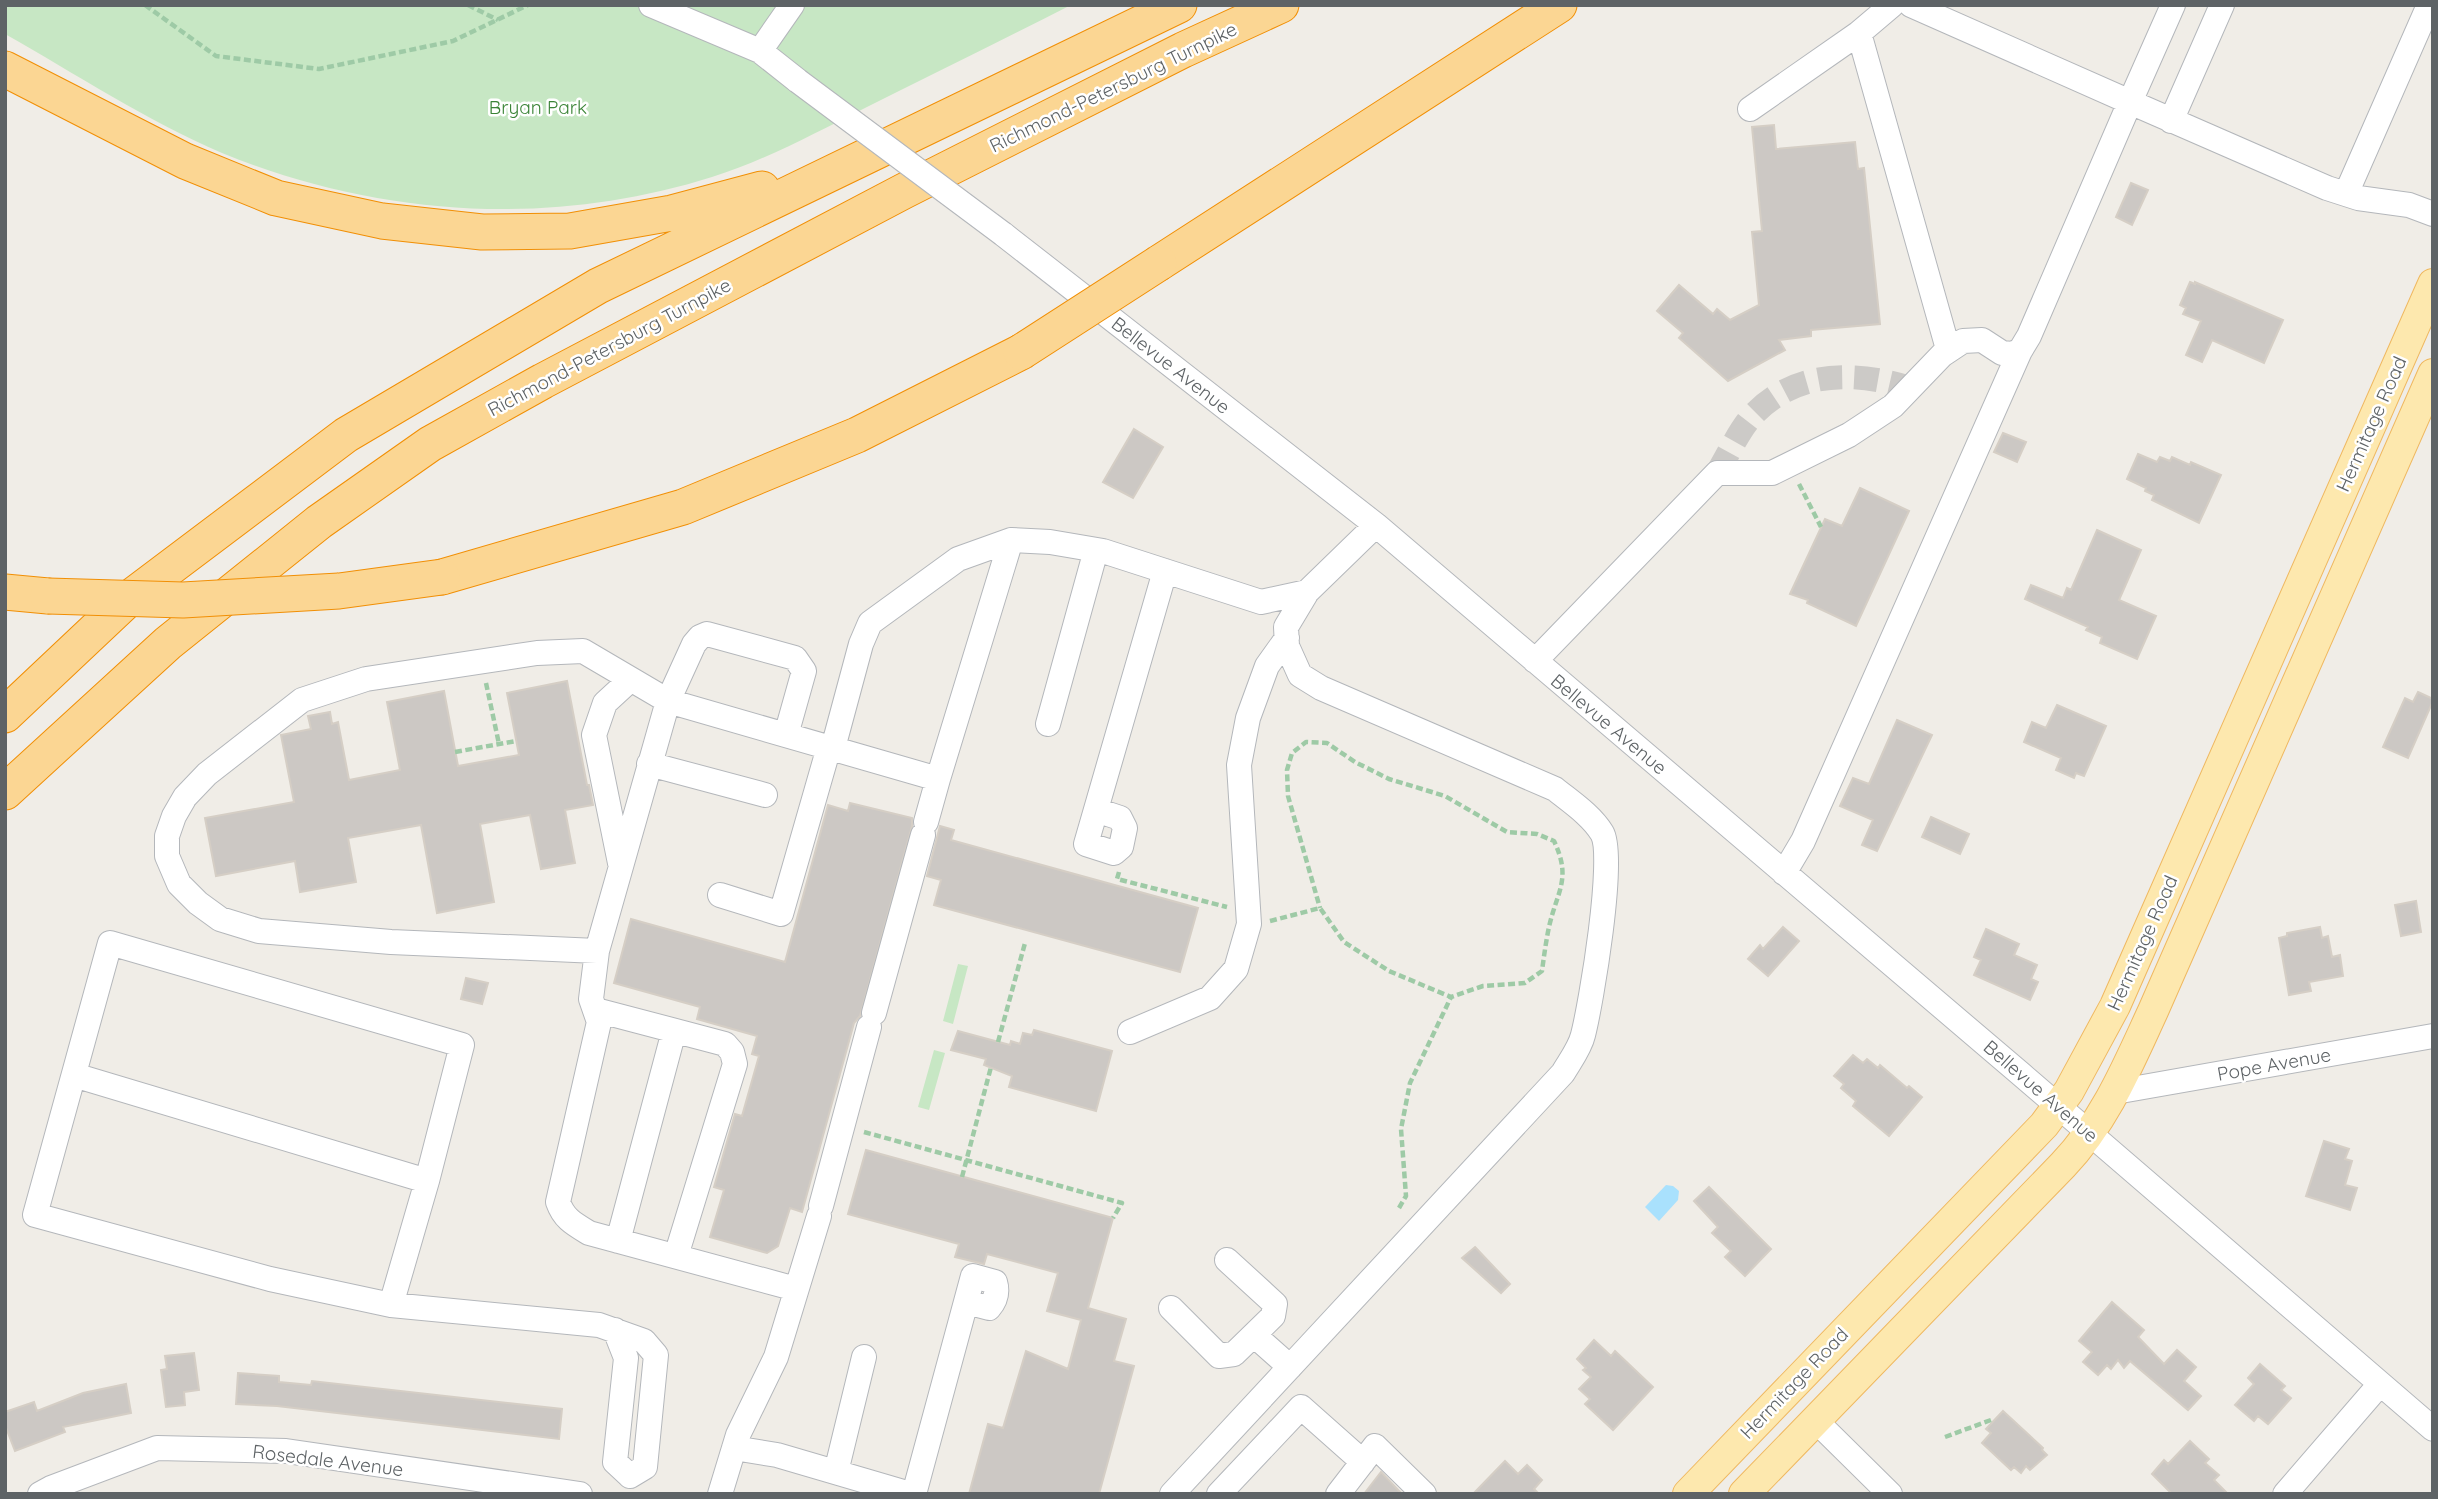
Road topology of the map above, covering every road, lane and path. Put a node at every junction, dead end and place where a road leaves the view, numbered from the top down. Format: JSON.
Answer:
{"nodes":[{"id":1,"x":145,"y":5,"type":"edge"},
{"id":2,"x":468,"y":5,"type":"edge"},
{"id":3,"x":528,"y":5,"type":"edge"},
{"id":4,"x":651,"y":5,"type":"edge"},
{"id":5,"x":792,"y":5,"type":"edge"},
{"id":6,"x":1178,"y":5,"type":"edge"},
{"id":7,"x":1281,"y":5,"type":"edge"},
{"id":8,"x":1559,"y":5,"type":"edge"},
{"id":9,"x":1892,"y":5,"type":"edge"},
{"id":10,"x":1911,"y":5,"type":"edge"},
{"id":11,"x":2173,"y":5,"type":"edge"},
{"id":12,"x":2222,"y":5,"type":"edge"},
{"id":13,"x":2429,"y":5,"type":"edge"},
{"id":14,"x":498,"y":20,"type":"junction"},
{"id":15,"x":1859,"y":33,"type":"junction"},
{"id":16,"x":760,"y":51,"type":"junction"},
{"id":17,"x":5,"y":69,"type":"edge"},
{"id":18,"x":2130,"y":102,"type":"junction"},
{"id":19,"x":1749,"y":109,"type":"dead end"},
{"id":20,"x":2171,"y":121,"type":"junction"},
{"id":21,"x":840,"y":168,"type":"junction"},
{"id":22,"x":2346,"y":194,"type":"junction"},
{"id":23,"x":2433,"y":214,"type":"edge"},
{"id":24,"x":2430,"y":297,"type":"edge"},
{"id":25,"x":1948,"y":349,"type":"junction"},
{"id":26,"x":2020,"y":351,"type":"junction"},
{"id":27,"x":2433,"y":374,"type":"edge"},
{"id":28,"x":1789,"y":464,"type":"junction"},
{"id":29,"x":1376,"y":525,"type":"junction"},
{"id":30,"x":1821,"y":527,"type":"dead end"},
{"id":31,"x":1011,"y":540,"type":"junction"},
{"id":32,"x":1097,"y":550,"type":"junction"},
{"id":33,"x":1165,"y":571,"type":"junction"},
{"id":34,"x":5,"y":592,"type":"edge"},
{"id":35,"x":1307,"y":592,"type":"junction"},
{"id":36,"x":1287,"y":638,"type":"junction"},
{"id":37,"x":1535,"y":661,"type":"junction"},
{"id":38,"x":482,"y":662,"type":"junction"},
{"id":39,"x":630,"y":680,"type":"junction"},
{"id":40,"x":667,"y":701,"type":"junction"},
{"id":41,"x":5,"y":715,"type":"edge"},
{"id":42,"x":1048,"y":724,"type":"dead end"},
{"id":43,"x":786,"y":735,"type":"junction"},
{"id":44,"x":516,"y":741,"type":"dead end"},
{"id":45,"x":499,"y":744,"type":"junction"},
{"id":46,"x":831,"y":748,"type":"junction"},
{"id":47,"x":455,"y":752,"type":"dead end"},
{"id":48,"x":649,"y":764,"type":"junction"},
{"id":49,"x":937,"y":779,"type":"junction"},
{"id":50,"x":5,"y":792,"type":"edge"},
{"id":51,"x":765,"y":795,"type":"dead end"},
{"id":52,"x":1096,"y":810,"type":"dead end"},
{"id":53,"x":621,"y":868,"type":"junction"},
{"id":54,"x":1119,"y":871,"type":"dead end"},
{"id":55,"x":1784,"y":873,"type":"junction"},
{"id":56,"x":720,"y":895,"type":"dead end"},
{"id":57,"x":1320,"y":908,"type":"junction"},
{"id":58,"x":1248,"y":912,"type":"junction"},
{"id":59,"x":1026,"y":943,"type":"dead end"},
{"id":60,"x":597,"y":951,"type":"junction"},
{"id":61,"x":1451,"y":997,"type":"junction"},
{"id":62,"x":596,"y":1010,"type":"junction"},
{"id":63,"x":674,"y":1031,"type":"junction"},
{"id":64,"x":1130,"y":1032,"type":"dead end"},
{"id":65,"x":2433,"y":1036,"type":"edge"},
{"id":66,"x":998,"y":1042,"type":"dead end"},
{"id":67,"x":991,"y":1067,"type":"dead end"},
{"id":68,"x":74,"y":1075,"type":"junction"},
{"id":69,"x":2115,"y":1092,"type":"junction"},
{"id":70,"x":2059,"y":1106,"type":"junction"},
{"id":71,"x":864,"y":1132,"type":"dead end"},
{"id":72,"x":2090,"y":1133,"type":"junction"},
{"id":73,"x":966,"y":1160,"type":"junction"},
{"id":74,"x":962,"y":1177,"type":"dead end"},
{"id":75,"x":428,"y":1181,"type":"junction"},
{"id":76,"x":1399,"y":1208,"type":"dead end"},
{"id":77,"x":1113,"y":1218,"type":"dead end"},
{"id":78,"x":618,"y":1241,"type":"junction"},
{"id":79,"x":676,"y":1256,"type":"junction"},
{"id":80,"x":1227,"y":1260,"type":"dead end"},
{"id":81,"x":796,"y":1289,"type":"junction"},
{"id":82,"x":966,"y":1302,"type":"dead end"},
{"id":83,"x":391,"y":1305,"type":"junction"},
{"id":84,"x":1171,"y":1308,"type":"dead end"},
{"id":85,"x":1254,"y":1335,"type":"junction"},
{"id":86,"x":864,"y":1357,"type":"dead end"},
{"id":87,"x":1290,"y":1367,"type":"junction"},
{"id":88,"x":2380,"y":1384,"type":"junction"},
{"id":89,"x":1815,"y":1420,"type":"junction"},
{"id":90,"x":1991,"y":1420,"type":"dead end"},
{"id":91,"x":2433,"y":1429,"type":"edge"},
{"id":92,"x":1945,"y":1437,"type":"dead end"},
{"id":93,"x":734,"y":1448,"type":"junction"},
{"id":94,"x":1363,"y":1462,"type":"junction"},
{"id":95,"x":836,"y":1472,"type":"junction"},
{"id":96,"x":630,"y":1485,"type":"edge"},
{"id":97,"x":40,"y":1494,"type":"edge"},
{"id":98,"x":580,"y":1494,"type":"edge"},
{"id":99,"x":720,"y":1494,"type":"edge"},
{"id":100,"x":912,"y":1494,"type":"edge"},
{"id":101,"x":1172,"y":1494,"type":"edge"},
{"id":102,"x":1219,"y":1494,"type":"edge"},
{"id":103,"x":1338,"y":1494,"type":"edge"},
{"id":104,"x":1424,"y":1494,"type":"edge"},
{"id":105,"x":1688,"y":1494,"type":"edge"},
{"id":106,"x":1744,"y":1494,"type":"edge"},
{"id":107,"x":1891,"y":1494,"type":"edge"},
{"id":108,"x":2285,"y":1494,"type":"edge"}],
"edges":[{"from":1,"to":14,"type":"path"},
{"from":2,"to":14,"type":"path"},
{"from":3,"to":14,"type":"path"},
{"from":4,"to":16,"type":"street","name":"Bellevue Avenue"},
{"from":5,"to":16,"type":"street"},
{"from":6,"to":21,"type":"highway"},
{"from":7,"to":50,"type":"highway","name":"Richmond-Petersburg Turnpike"},
{"from":8,"to":34,"type":"highway","bridge":true},
{"from":9,"to":15,"type":"street"},
{"from":10,"to":18,"type":"street"},
{"from":11,"to":18,"type":"street"},
{"from":12,"to":20,"type":"street"},
{"from":13,"to":22,"type":"street"},
{"from":15,"to":19,"type":"street"},
{"from":15,"to":25,"type":"street"},
{"from":16,"to":29,"type":"street","name":"Bellevue Avenue","bridge":true},
{"from":17,"to":21,"type":"highway"},
{"from":18,"to":20,"type":"street"},
{"from":18,"to":26,"type":"street"},
{"from":20,"to":22,"type":"street"},
{"from":21,"to":41,"type":"highway"},
{"from":22,"to":23,"type":"street"},
{"from":24,"to":70,"type":"main road","name":"Hermitage Road"},
{"from":25,"to":26,"type":"street"},
{"from":25,"to":28,"type":"street"},
{"from":26,"to":55,"type":"street"},
{"from":27,"to":69,"type":"main road","name":"Hermitage Road"},
{"from":28,"to":30,"type":"path"},
{"from":28,"to":37,"type":"street"},
{"from":29,"to":35,"type":"street"},
{"from":29,"to":37,"type":"street","name":"Bellevue Avenue"},
{"from":31,"to":32,"type":"street"},
{"from":31,"to":46,"type":"street"},
{"from":31,"to":49,"type":"street"},
{"from":32,"to":33,"type":"street"},
{"from":32,"to":42,"type":"street"},
{"from":33,"to":35,"type":"street"},
{"from":33,"to":52,"type":"street"},
{"from":35,"to":36,"type":"street"},
{"from":36,"to":58,"type":"street"},
{"from":36,"to":87,"type":"street"},
{"from":37,"to":55,"type":"street","name":"Bellevue Avenue"},
{"from":38,"to":39,"type":"street"},
{"from":38,"to":45,"type":"path"},
{"from":38,"to":60,"type":"street"},
{"from":39,"to":40,"type":"street"},
{"from":39,"to":53,"type":"street"},
{"from":40,"to":43,"type":"street"},
{"from":40,"to":43,"type":"street"},
{"from":40,"to":48,"type":"street"},
{"from":43,"to":46,"type":"street"},
{"from":44,"to":45,"type":"path"},
{"from":45,"to":47,"type":"path"},
{"from":46,"to":49,"type":"street"},
{"from":46,"to":56,"type":"street"},
{"from":48,"to":51,"type":"street"},
{"from":48,"to":53,"type":"street"},
{"from":49,"to":81,"type":"street"},
{"from":53,"to":60,"type":"street"},
{"from":54,"to":58,"type":"path"},
{"from":55,"to":70,"type":"street","name":"Bellevue Avenue"},
{"from":57,"to":58,"type":"path"},
{"from":57,"to":61,"type":"path"},
{"from":57,"to":61,"type":"path"},
{"from":58,"to":64,"type":"street"},
{"from":59,"to":66,"type":"path"},
{"from":60,"to":62,"type":"street"},
{"from":61,"to":76,"type":"path"},
{"from":62,"to":63,"type":"street"},
{"from":62,"to":78,"type":"street"},
{"from":63,"to":78,"type":"street"},
{"from":63,"to":79,"type":"street"},
{"from":65,"to":69,"type":"street","name":"Pope Avenue"},
{"from":67,"to":73,"type":"path"},
{"from":68,"to":75,"type":"street"},
{"from":68,"to":75,"type":"street"},
{"from":68,"to":83,"type":"street"},
{"from":69,"to":72,"type":"main road","name":"Hermitage Road"},
{"from":70,"to":72,"type":"street","name":"Bellevue Avenue"},
{"from":70,"to":105,"type":"main road","name":"Hermitage Road"},
{"from":71,"to":73,"type":"path"},
{"from":72,"to":88,"type":"street","name":"Bellevue Avenue"},
{"from":72,"to":89,"type":"main road","name":"Hermitage Road"},
{"from":73,"to":74,"type":"path"},
{"from":73,"to":77,"type":"path"},
{"from":75,"to":83,"type":"street"},
{"from":78,"to":79,"type":"street"},
{"from":79,"to":81,"type":"street"},
{"from":80,"to":85,"type":"street"},
{"from":81,"to":93,"type":"street"},
{"from":82,"to":100,"type":"street"},
{"from":83,"to":96,"type":"street"},
{"from":84,"to":85,"type":"street"},
{"from":85,"to":87,"type":"street"},
{"from":86,"to":95,"type":"street"},
{"from":87,"to":101,"type":"street"},
{"from":88,"to":91,"type":"street","name":"Bellevue Avenue"},
{"from":88,"to":108,"type":"street"},
{"from":89,"to":106,"type":"main road","name":"Hermitage Road"},
{"from":89,"to":107,"type":"street"},
{"from":90,"to":92,"type":"path"},
{"from":93,"to":95,"type":"street"},
{"from":93,"to":99,"type":"street"},
{"from":94,"to":102,"type":"street"},
{"from":94,"to":103,"type":"street"},
{"from":94,"to":104,"type":"street"},
{"from":95,"to":100,"type":"street"},
{"from":97,"to":98,"type":"street","name":"Rosedale Avenue"}]}
